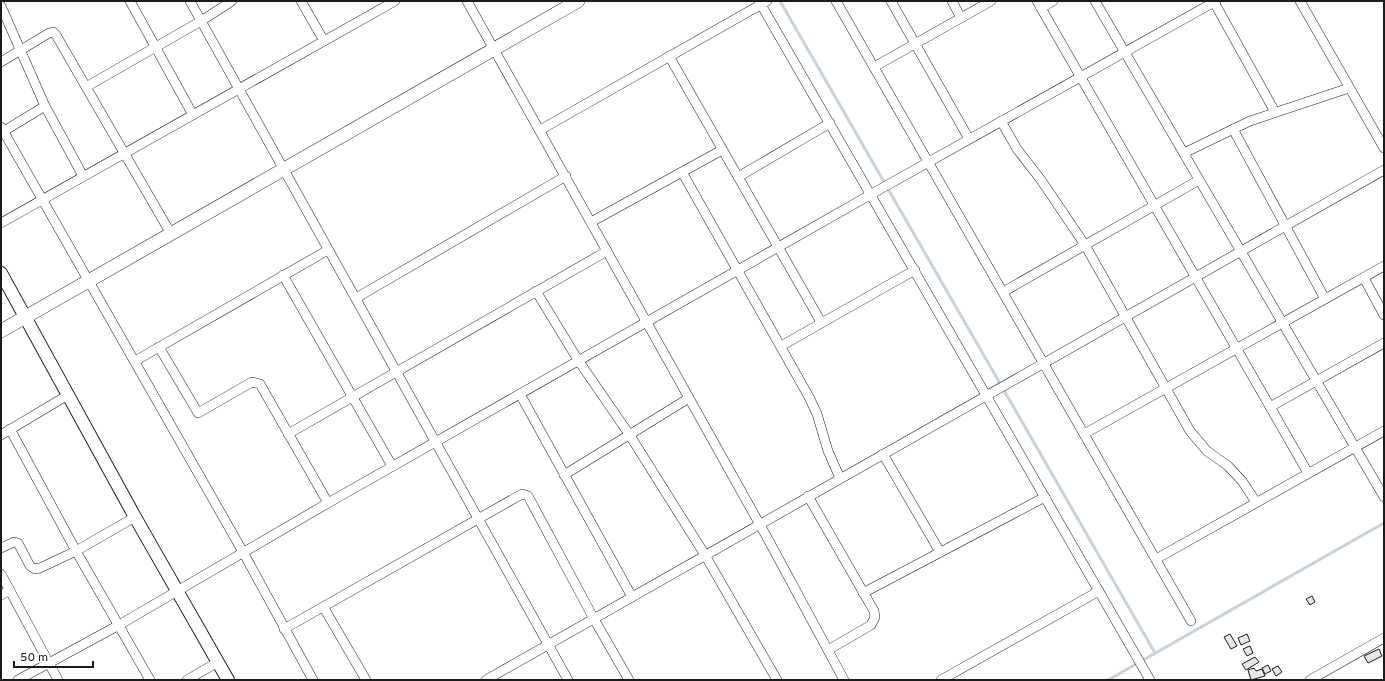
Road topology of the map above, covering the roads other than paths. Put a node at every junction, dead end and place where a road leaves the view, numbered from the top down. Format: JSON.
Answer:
{"nodes":[{"id":1,"x":130,"y":1,"type":"edge"},
{"id":2,"x":190,"y":1,"type":"edge"},
{"id":3,"x":232,"y":1,"type":"edge"},
{"id":4,"x":301,"y":1,"type":"edge"},
{"id":5,"x":394,"y":1,"type":"edge"},
{"id":6,"x":467,"y":1,"type":"edge"},
{"id":7,"x":578,"y":1,"type":"edge"},
{"id":8,"x":836,"y":1,"type":"edge"},
{"id":9,"x":891,"y":1,"type":"edge"},
{"id":10,"x":952,"y":1,"type":"edge"},
{"id":11,"x":991,"y":1,"type":"edge"},
{"id":12,"x":1053,"y":1,"type":"edge"},
{"id":13,"x":1095,"y":1,"type":"edge"},
{"id":14,"x":1300,"y":1,"type":"edge"},
{"id":15,"x":762,"y":2,"type":"edge"},
{"id":16,"x":1215,"y":2,"type":"edge"},
{"id":17,"x":1039,"y":4,"type":"edge"},
{"id":18,"x":1,"y":6,"type":"edge"},
{"id":19,"x":961,"y":18,"type":"junction"},
{"id":20,"x":201,"y":21,"type":"junction"},
{"id":21,"x":324,"y":41,"type":"junction"},
{"id":22,"x":915,"y":44,"type":"junction"},
{"id":23,"x":156,"y":47,"type":"junction"},
{"id":24,"x":495,"y":48,"type":"junction"},
{"id":25,"x":20,"y":51,"type":"junction"},
{"id":26,"x":1125,"y":52,"type":"junction"},
{"id":27,"x":668,"y":56,"type":"junction"},
{"id":28,"x":1,"y":62,"type":"edge"},
{"id":29,"x":874,"y":67,"type":"junction"},
{"id":30,"x":1080,"y":77,"type":"junction"},
{"id":31,"x":86,"y":87,"type":"junction"},
{"id":32,"x":1350,"y":88,"type":"junction"},
{"id":33,"x":237,"y":89,"type":"junction"},
{"id":34,"x":45,"y":106,"type":"junction"},
{"id":35,"x":1275,"y":112,"type":"junction"},
{"id":36,"x":193,"y":115,"type":"junction"},
{"id":37,"x":1001,"y":121,"type":"junction"},
{"id":38,"x":830,"y":123,"type":"junction"},
{"id":39,"x":1233,"y":129,"type":"junction"},
{"id":40,"x":2,"y":130,"type":"edge"},
{"id":41,"x":540,"y":130,"type":"junction"},
{"id":42,"x":969,"y":139,"type":"junction"},
{"id":43,"x":1384,"y":148,"type":"edge"},
{"id":44,"x":722,"y":150,"type":"junction"},
{"id":45,"x":1184,"y":153,"type":"junction"},
{"id":46,"x":125,"y":154,"type":"junction"},
{"id":47,"x":928,"y":162,"type":"junction"},
{"id":48,"x":284,"y":170,"type":"junction"},
{"id":49,"x":1384,"y":170,"type":"edge"},
{"id":50,"x":682,"y":172,"type":"junction"},
{"id":51,"x":83,"y":176,"type":"junction"},
{"id":52,"x":566,"y":176,"type":"junction"},
{"id":53,"x":738,"y":177,"type":"junction"},
{"id":54,"x":1199,"y":180,"type":"junction"},
{"id":55,"x":872,"y":194,"type":"junction"},
{"id":56,"x":43,"y":199,"type":"junction"},
{"id":57,"x":1154,"y":206,"type":"junction"},
{"id":58,"x":591,"y":222,"type":"junction"},
{"id":59,"x":1,"y":223,"type":"edge"},
{"id":60,"x":1285,"y":226,"type":"junction"},
{"id":61,"x":171,"y":234,"type":"junction"},
{"id":62,"x":1085,"y":245,"type":"junction"},
{"id":63,"x":778,"y":247,"type":"junction"},
{"id":64,"x":328,"y":250,"type":"junction"},
{"id":65,"x":607,"y":250,"type":"junction"},
{"id":66,"x":1241,"y":251,"type":"junction"},
{"id":67,"x":1384,"y":266,"type":"edge"},
{"id":68,"x":738,"y":269,"type":"junction"},
{"id":69,"x":915,"y":270,"type":"junction"},
{"id":70,"x":1,"y":273,"type":"edge"},
{"id":71,"x":283,"y":275,"type":"junction"},
{"id":72,"x":1195,"y":276,"type":"junction"},
{"id":73,"x":1364,"y":278,"type":"junction"},
{"id":74,"x":89,"y":280,"type":"junction"},
{"id":75,"x":536,"y":291,"type":"junction"},
{"id":76,"x":1003,"y":292,"type":"junction"},
{"id":77,"x":356,"y":298,"type":"junction"},
{"id":78,"x":1325,"y":299,"type":"junction"},
{"id":79,"x":1384,"y":315,"type":"edge"},
{"id":80,"x":1125,"y":316,"type":"junction"},
{"id":81,"x":26,"y":317,"type":"junction"},
{"id":82,"x":646,"y":322,"type":"junction"},
{"id":83,"x":821,"y":322,"type":"junction"},
{"id":84,"x":1283,"y":323,"type":"junction"},
{"id":85,"x":1,"y":331,"type":"edge"},
{"id":86,"x":1384,"y":343,"type":"edge"},
{"id":87,"x":781,"y":346,"type":"junction"},
{"id":88,"x":159,"y":347,"type":"junction"},
{"id":89,"x":1237,"y":349,"type":"junction"},
{"id":90,"x":578,"y":360,"type":"junction"},
{"id":91,"x":135,"y":361,"type":"junction"},
{"id":92,"x":1043,"y":363,"type":"junction"},
{"id":93,"x":396,"y":371,"type":"junction"},
{"id":94,"x":1316,"y":381,"type":"junction"},
{"id":95,"x":1166,"y":389,"type":"junction"},
{"id":96,"x":520,"y":394,"type":"junction"},
{"id":97,"x":68,"y":395,"type":"junction"},
{"id":98,"x":986,"y":395,"type":"junction"},
{"id":99,"x":352,"y":397,"type":"junction"},
{"id":100,"x":689,"y":398,"type":"junction"},
{"id":101,"x":1270,"y":407,"type":"junction"},
{"id":102,"x":10,"y":429,"type":"junction"},
{"id":103,"x":1384,"y":431,"type":"edge"},
{"id":104,"x":288,"y":434,"type":"junction"},
{"id":105,"x":629,"y":434,"type":"junction"},
{"id":106,"x":1084,"y":434,"type":"junction"},
{"id":107,"x":1,"y":435,"type":"edge"},
{"id":108,"x":436,"y":442,"type":"junction"},
{"id":109,"x":1355,"y":447,"type":"junction"},
{"id":110,"x":883,"y":454,"type":"junction"},
{"id":111,"x":392,"y":466,"type":"junction"},
{"id":112,"x":1308,"y":473,"type":"junction"},
{"id":113,"x":564,"y":475,"type":"junction"},
{"id":114,"x":840,"y":478,"type":"junction"},
{"id":115,"x":808,"y":496,"type":"junction"},
{"id":116,"x":1045,"y":497,"type":"junction"},
{"id":117,"x":1384,"y":497,"type":"edge"},
{"id":118,"x":1256,"y":502,"type":"junction"},
{"id":119,"x":328,"y":503,"type":"junction"},
{"id":120,"x":135,"y":517,"type":"junction"},
{"id":121,"x":478,"y":518,"type":"junction"},
{"id":122,"x":759,"y":524,"type":"junction"},
{"id":123,"x":1,"y":548,"type":"edge"},
{"id":124,"x":76,"y":551,"type":"junction"},
{"id":125,"x":243,"y":552,"type":"junction"},
{"id":126,"x":940,"y":552,"type":"junction"},
{"id":127,"x":705,"y":555,"type":"junction"},
{"id":128,"x":1156,"y":559,"type":"junction"},
{"id":129,"x":1,"y":574,"type":"edge"},
{"id":130,"x":10,"y":590,"type":"junction"},
{"id":131,"x":178,"y":591,"type":"junction"},
{"id":132,"x":1099,"y":591,"type":"junction"},
{"id":133,"x":863,"y":593,"type":"junction"},
{"id":134,"x":1,"y":595,"type":"edge"},
{"id":135,"x":632,"y":597,"type":"junction"},
{"id":136,"x":324,"y":608,"type":"junction"},
{"id":137,"x":594,"y":619,"type":"junction"},
{"id":138,"x":1191,"y":621,"type":"dead end"},
{"id":139,"x":119,"y":625,"type":"junction"},
{"id":140,"x":284,"y":629,"type":"junction"},
{"id":141,"x":1384,"y":638,"type":"edge"},
{"id":142,"x":548,"y":644,"type":"junction"},
{"id":143,"x":828,"y":650,"type":"junction"},
{"id":144,"x":49,"y":662,"type":"junction"},
{"id":145,"x":218,"y":662,"type":"junction"},
{"id":146,"x":18,"y":680,"type":"edge"},
{"id":147,"x":58,"y":680,"type":"edge"},
{"id":148,"x":150,"y":680,"type":"edge"},
{"id":149,"x":187,"y":680,"type":"edge"},
{"id":150,"x":228,"y":680,"type":"edge"},
{"id":151,"x":313,"y":680,"type":"edge"},
{"id":152,"x":366,"y":680,"type":"edge"},
{"id":153,"x":486,"y":680,"type":"edge"},
{"id":154,"x":568,"y":680,"type":"edge"},
{"id":155,"x":629,"y":680,"type":"edge"},
{"id":156,"x":777,"y":680,"type":"edge"},
{"id":157,"x":844,"y":680,"type":"edge"},
{"id":158,"x":941,"y":680,"type":"edge"},
{"id":159,"x":1150,"y":680,"type":"edge"},
{"id":160,"x":1310,"y":680,"type":"edge"}],
"edges":[{"from":1,"to":23,"type":"street"},
{"from":2,"to":20,"type":"street"},
{"from":3,"to":20,"type":"street"},
{"from":4,"to":21,"type":"street"},
{"from":5,"to":21,"type":"street"},
{"from":6,"to":24,"type":"street"},
{"from":7,"to":24,"type":"main road"},
{"from":8,"to":29,"type":"street"},
{"from":9,"to":22,"type":"street"},
{"from":10,"to":19,"type":"street"},
{"from":11,"to":19,"type":"street"},
{"from":12,"to":17,"type":"street"},
{"from":13,"to":26,"type":"street"},
{"from":14,"to":32,"type":"street"},
{"from":15,"to":27,"type":"street"},
{"from":15,"to":38,"type":"street"},
{"from":16,"to":26,"type":"street"},
{"from":16,"to":35,"type":"street"},
{"from":17,"to":30,"type":"street"},
{"from":18,"to":25,"type":"street"},
{"from":19,"to":22,"type":"street"},
{"from":20,"to":23,"type":"street"},
{"from":20,"to":33,"type":"street"},
{"from":21,"to":33,"type":"street"},
{"from":22,"to":29,"type":"street"},
{"from":22,"to":42,"type":"street"},
{"from":23,"to":31,"type":"street"},
{"from":23,"to":36,"type":"street"},
{"from":24,"to":41,"type":"street"},
{"from":24,"to":48,"type":"main road"},
{"from":25,"to":28,"type":"street"},
{"from":25,"to":31,"type":"street"},
{"from":25,"to":34,"type":"street"},
{"from":26,"to":30,"type":"street"},
{"from":26,"to":45,"type":"street"},
{"from":27,"to":41,"type":"street"},
{"from":27,"to":44,"type":"street"},
{"from":29,"to":47,"type":"street"},
{"from":30,"to":37,"type":"street"},
{"from":30,"to":57,"type":"street"},
{"from":31,"to":46,"type":"street"},
{"from":32,"to":35,"type":"street"},
{"from":32,"to":43,"type":"street"},
{"from":33,"to":36,"type":"street"},
{"from":33,"to":48,"type":"street"},
{"from":34,"to":40,"type":"street"},
{"from":34,"to":51,"type":"street"},
{"from":35,"to":39,"type":"street"},
{"from":36,"to":46,"type":"street"},
{"from":37,"to":42,"type":"street"},
{"from":37,"to":62,"type":"street"},
{"from":38,"to":53,"type":"street"},
{"from":38,"to":55,"type":"street"},
{"from":39,"to":45,"type":"street"},
{"from":39,"to":60,"type":"street"},
{"from":40,"to":56,"type":"street"},
{"from":41,"to":52,"type":"street"},
{"from":42,"to":47,"type":"street"},
{"from":44,"to":50,"type":"street"},
{"from":44,"to":53,"type":"street"},
{"from":45,"to":54,"type":"street"},
{"from":46,"to":51,"type":"street"},
{"from":46,"to":61,"type":"street"},
{"from":47,"to":55,"type":"street"},
{"from":47,"to":76,"type":"street"},
{"from":48,"to":61,"type":"main road"},
{"from":48,"to":64,"type":"street"},
{"from":49,"to":60,"type":"street"},
{"from":50,"to":58,"type":"street"},
{"from":50,"to":68,"type":"street"},
{"from":51,"to":56,"type":"street"},
{"from":52,"to":58,"type":"street"},
{"from":52,"to":77,"type":"street"},
{"from":53,"to":63,"type":"street"},
{"from":54,"to":57,"type":"street"},
{"from":54,"to":66,"type":"street"},
{"from":55,"to":63,"type":"street"},
{"from":55,"to":69,"type":"street"},
{"from":56,"to":59,"type":"street"},
{"from":56,"to":74,"type":"street"},
{"from":57,"to":62,"type":"street"},
{"from":57,"to":72,"type":"street"},
{"from":58,"to":65,"type":"street"},
{"from":60,"to":66,"type":"street"},
{"from":60,"to":78,"type":"street"},
{"from":61,"to":74,"type":"main road"},
{"from":62,"to":76,"type":"street"},
{"from":62,"to":80,"type":"street"},
{"from":63,"to":68,"type":"street"},
{"from":63,"to":83,"type":"street"},
{"from":64,"to":71,"type":"street"},
{"from":64,"to":77,"type":"street"},
{"from":65,"to":75,"type":"street"},
{"from":65,"to":82,"type":"street"},
{"from":66,"to":72,"type":"street"},
{"from":66,"to":84,"type":"street"},
{"from":67,"to":73,"type":"street"},
{"from":68,"to":82,"type":"street"},
{"from":68,"to":87,"type":"street"},
{"from":69,"to":83,"type":"street"},
{"from":69,"to":98,"type":"street"},
{"from":70,"to":81,"type":"street"},
{"from":71,"to":88,"type":"street"},
{"from":71,"to":99,"type":"street"},
{"from":72,"to":80,"type":"street"},
{"from":72,"to":89,"type":"street"},
{"from":73,"to":78,"type":"street"},
{"from":73,"to":79,"type":"street"},
{"from":74,"to":81,"type":"main road"},
{"from":74,"to":91,"type":"street"},
{"from":75,"to":90,"type":"street"},
{"from":75,"to":93,"type":"street"},
{"from":76,"to":92,"type":"street"},
{"from":77,"to":93,"type":"street"},
{"from":78,"to":84,"type":"street"},
{"from":80,"to":92,"type":"street"},
{"from":80,"to":95,"type":"street"},
{"from":81,"to":85,"type":"main road"},
{"from":81,"to":97,"type":"street"},
{"from":82,"to":90,"type":"street"},
{"from":82,"to":100,"type":"street"},
{"from":83,"to":87,"type":"street"},
{"from":84,"to":89,"type":"street"},
{"from":84,"to":94,"type":"street"},
{"from":86,"to":94,"type":"street"},
{"from":87,"to":114,"type":"street"},
{"from":88,"to":91,"type":"street"},
{"from":88,"to":104,"type":"street"},
{"from":89,"to":95,"type":"street"},
{"from":89,"to":101,"type":"street"},
{"from":90,"to":96,"type":"street"},
{"from":90,"to":105,"type":"street"},
{"from":91,"to":125,"type":"street"},
{"from":92,"to":98,"type":"street"},
{"from":92,"to":106,"type":"street"},
{"from":93,"to":99,"type":"street"},
{"from":93,"to":108,"type":"street"},
{"from":94,"to":101,"type":"street"},
{"from":94,"to":109,"type":"street"},
{"from":95,"to":106,"type":"street"},
{"from":95,"to":118,"type":"street"},
{"from":96,"to":108,"type":"street"},
{"from":96,"to":113,"type":"street"},
{"from":97,"to":102,"type":"street"},
{"from":97,"to":120,"type":"street"},
{"from":98,"to":110,"type":"street"},
{"from":98,"to":116,"type":"street"},
{"from":99,"to":104,"type":"street"},
{"from":99,"to":111,"type":"street"},
{"from":100,"to":105,"type":"street"},
{"from":100,"to":122,"type":"street"},
{"from":101,"to":112,"type":"street"},
{"from":102,"to":107,"type":"street"},
{"from":102,"to":124,"type":"street"},
{"from":103,"to":109,"type":"street"},
{"from":104,"to":119,"type":"street"},
{"from":105,"to":113,"type":"street"},
{"from":105,"to":127,"type":"street"},
{"from":106,"to":128,"type":"street"},
{"from":108,"to":111,"type":"street"},
{"from":108,"to":121,"type":"street"},
{"from":109,"to":112,"type":"street"},
{"from":109,"to":117,"type":"street"},
{"from":110,"to":114,"type":"street"},
{"from":110,"to":126,"type":"street"},
{"from":111,"to":119,"type":"street"},
{"from":112,"to":118,"type":"street"},
{"from":113,"to":135,"type":"street"},
{"from":114,"to":115,"type":"street"},
{"from":115,"to":122,"type":"street"},
{"from":115,"to":133,"type":"street"},
{"from":116,"to":126,"type":"street"},
{"from":116,"to":132,"type":"street"},
{"from":118,"to":128,"type":"street"},
{"from":119,"to":125,"type":"street"},
{"from":120,"to":124,"type":"street"},
{"from":120,"to":131,"type":"street"},
{"from":121,"to":136,"type":"street"},
{"from":121,"to":137,"type":"street"},
{"from":121,"to":142,"type":"street"},
{"from":122,"to":127,"type":"street"},
{"from":122,"to":143,"type":"street"},
{"from":123,"to":124,"type":"street"},
{"from":124,"to":139,"type":"street"},
{"from":125,"to":131,"type":"street"},
{"from":125,"to":140,"type":"street"},
{"from":126,"to":133,"type":"street"},
{"from":127,"to":135,"type":"street"},
{"from":127,"to":156,"type":"street"},
{"from":128,"to":138,"type":"street"},
{"from":129,"to":130,"type":"street"},
{"from":130,"to":134,"type":"street"},
{"from":130,"to":144,"type":"street"},
{"from":131,"to":139,"type":"street"},
{"from":131,"to":145,"type":"street"},
{"from":132,"to":158,"type":"street"},
{"from":132,"to":159,"type":"street"},
{"from":133,"to":143,"type":"street"},
{"from":135,"to":137,"type":"street"},
{"from":136,"to":140,"type":"street"},
{"from":136,"to":152,"type":"street"},
{"from":137,"to":142,"type":"street"},
{"from":137,"to":155,"type":"street"},
{"from":139,"to":144,"type":"street"},
{"from":139,"to":148,"type":"street"},
{"from":140,"to":151,"type":"street"},
{"from":141,"to":160,"type":"street"},
{"from":142,"to":153,"type":"street"},
{"from":142,"to":154,"type":"street"},
{"from":143,"to":157,"type":"street"},
{"from":144,"to":146,"type":"street"},
{"from":144,"to":147,"type":"street"},
{"from":145,"to":149,"type":"street"},
{"from":145,"to":150,"type":"street"}]}
